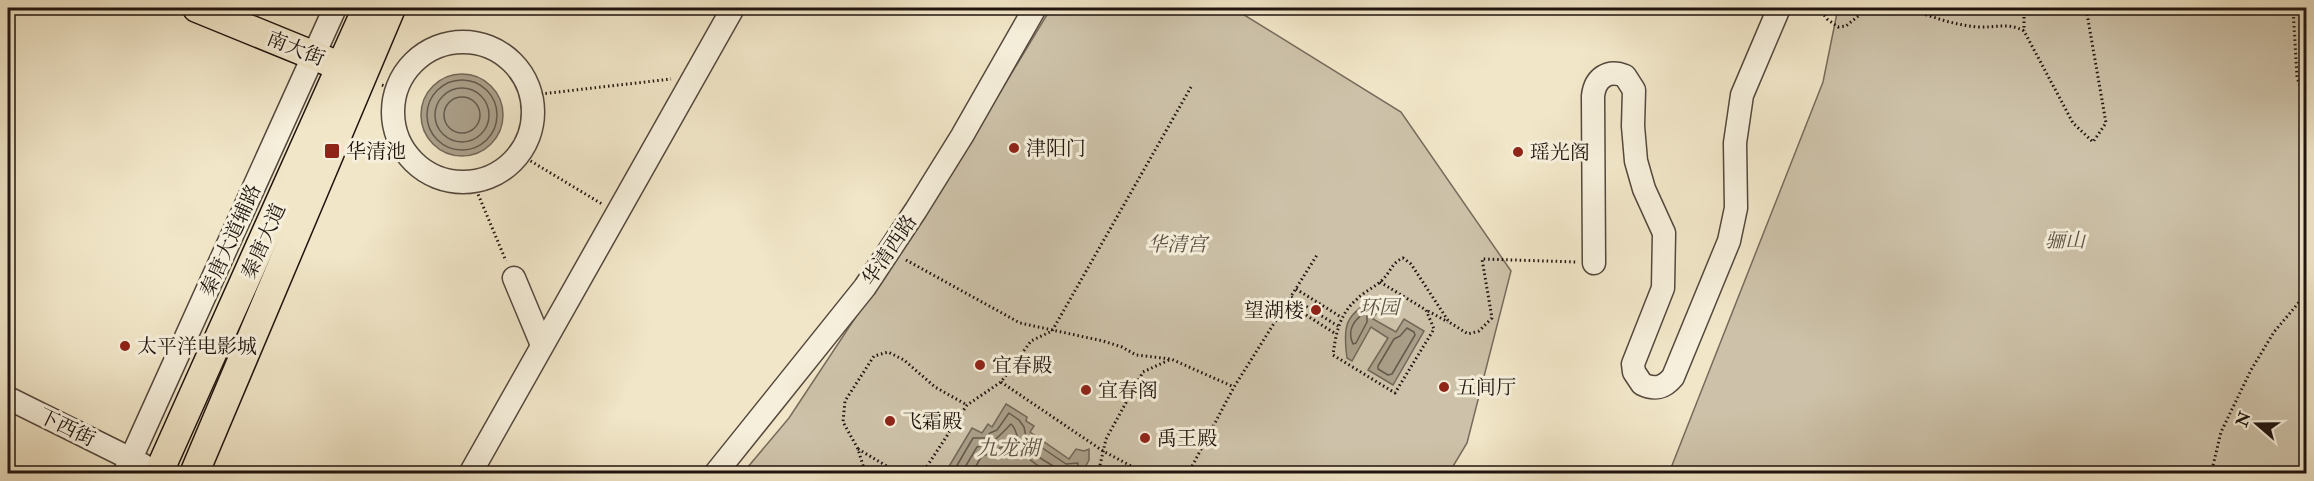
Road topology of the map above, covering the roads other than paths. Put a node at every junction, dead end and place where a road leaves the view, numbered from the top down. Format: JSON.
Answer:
{"nodes":[{"id":1,"x":197,"y":8,"type":"edge"},
{"id":2,"x":335,"y":8,"type":"edge"},
{"id":3,"x":367,"y":8,"type":"edge"},
{"id":4,"x":391,"y":8,"type":"edge"},
{"id":5,"x":733,"y":8,"type":"edge"},
{"id":6,"x":1035,"y":8,"type":"edge"},
{"id":7,"x":1779,"y":8,"type":"edge"},
{"id":8,"x":314,"y":55,"type":"junction"},
{"id":9,"x":351,"y":71,"type":"junction"},
{"id":10,"x":473,"y":182,"type":"joint"},
{"id":11,"x":1594,"y":263,"type":"road end"},
{"id":12,"x":514,"y":278,"type":"road end"},
{"id":13,"x":542,"y":345,"type":"junction"},
{"id":14,"x":8,"y":398,"type":"edge"},
{"id":15,"x":128,"y":466,"type":"edge"},
{"id":16,"x":158,"y":473,"type":"edge"},
{"id":17,"x":194,"y":474,"type":"edge"},
{"id":18,"x":471,"y":474,"type":"edge"},
{"id":19,"x":715,"y":474,"type":"edge"}],
"edges":[{"from":1,"to":8,"type":"main road","name":"南大街"},
{"from":2,"to":8,"type":"street","name":"秦唐大道辅路"},
{"from":3,"to":9,"type":"main road","name":"秦唐大道"},
{"from":4,"to":9,"type":"main road","name":"秦唐大道"},
{"from":5,"to":13,"type":"street"},
{"from":6,"to":19,"type":"street","name":"华清西路"},
{"from":7,"to":11,"type":"street"},
{"from":8,"to":9,"type":"main road","name":"南大街"},
{"from":8,"to":15,"type":"street","name":"秦唐大道辅路"},
{"from":9,"to":16,"type":"main road","name":"秦唐大道"},
{"from":9,"to":17,"type":"main road","name":"秦唐大道"},
{"from":10,"to":10,"type":"street"},
{"from":12,"to":13,"type":"street"},
{"from":13,"to":18,"type":"street"},
{"from":14,"to":15,"type":"street","name":"下西街"},
{"from":15,"to":16,"type":"street","name":"下西街"}]}
